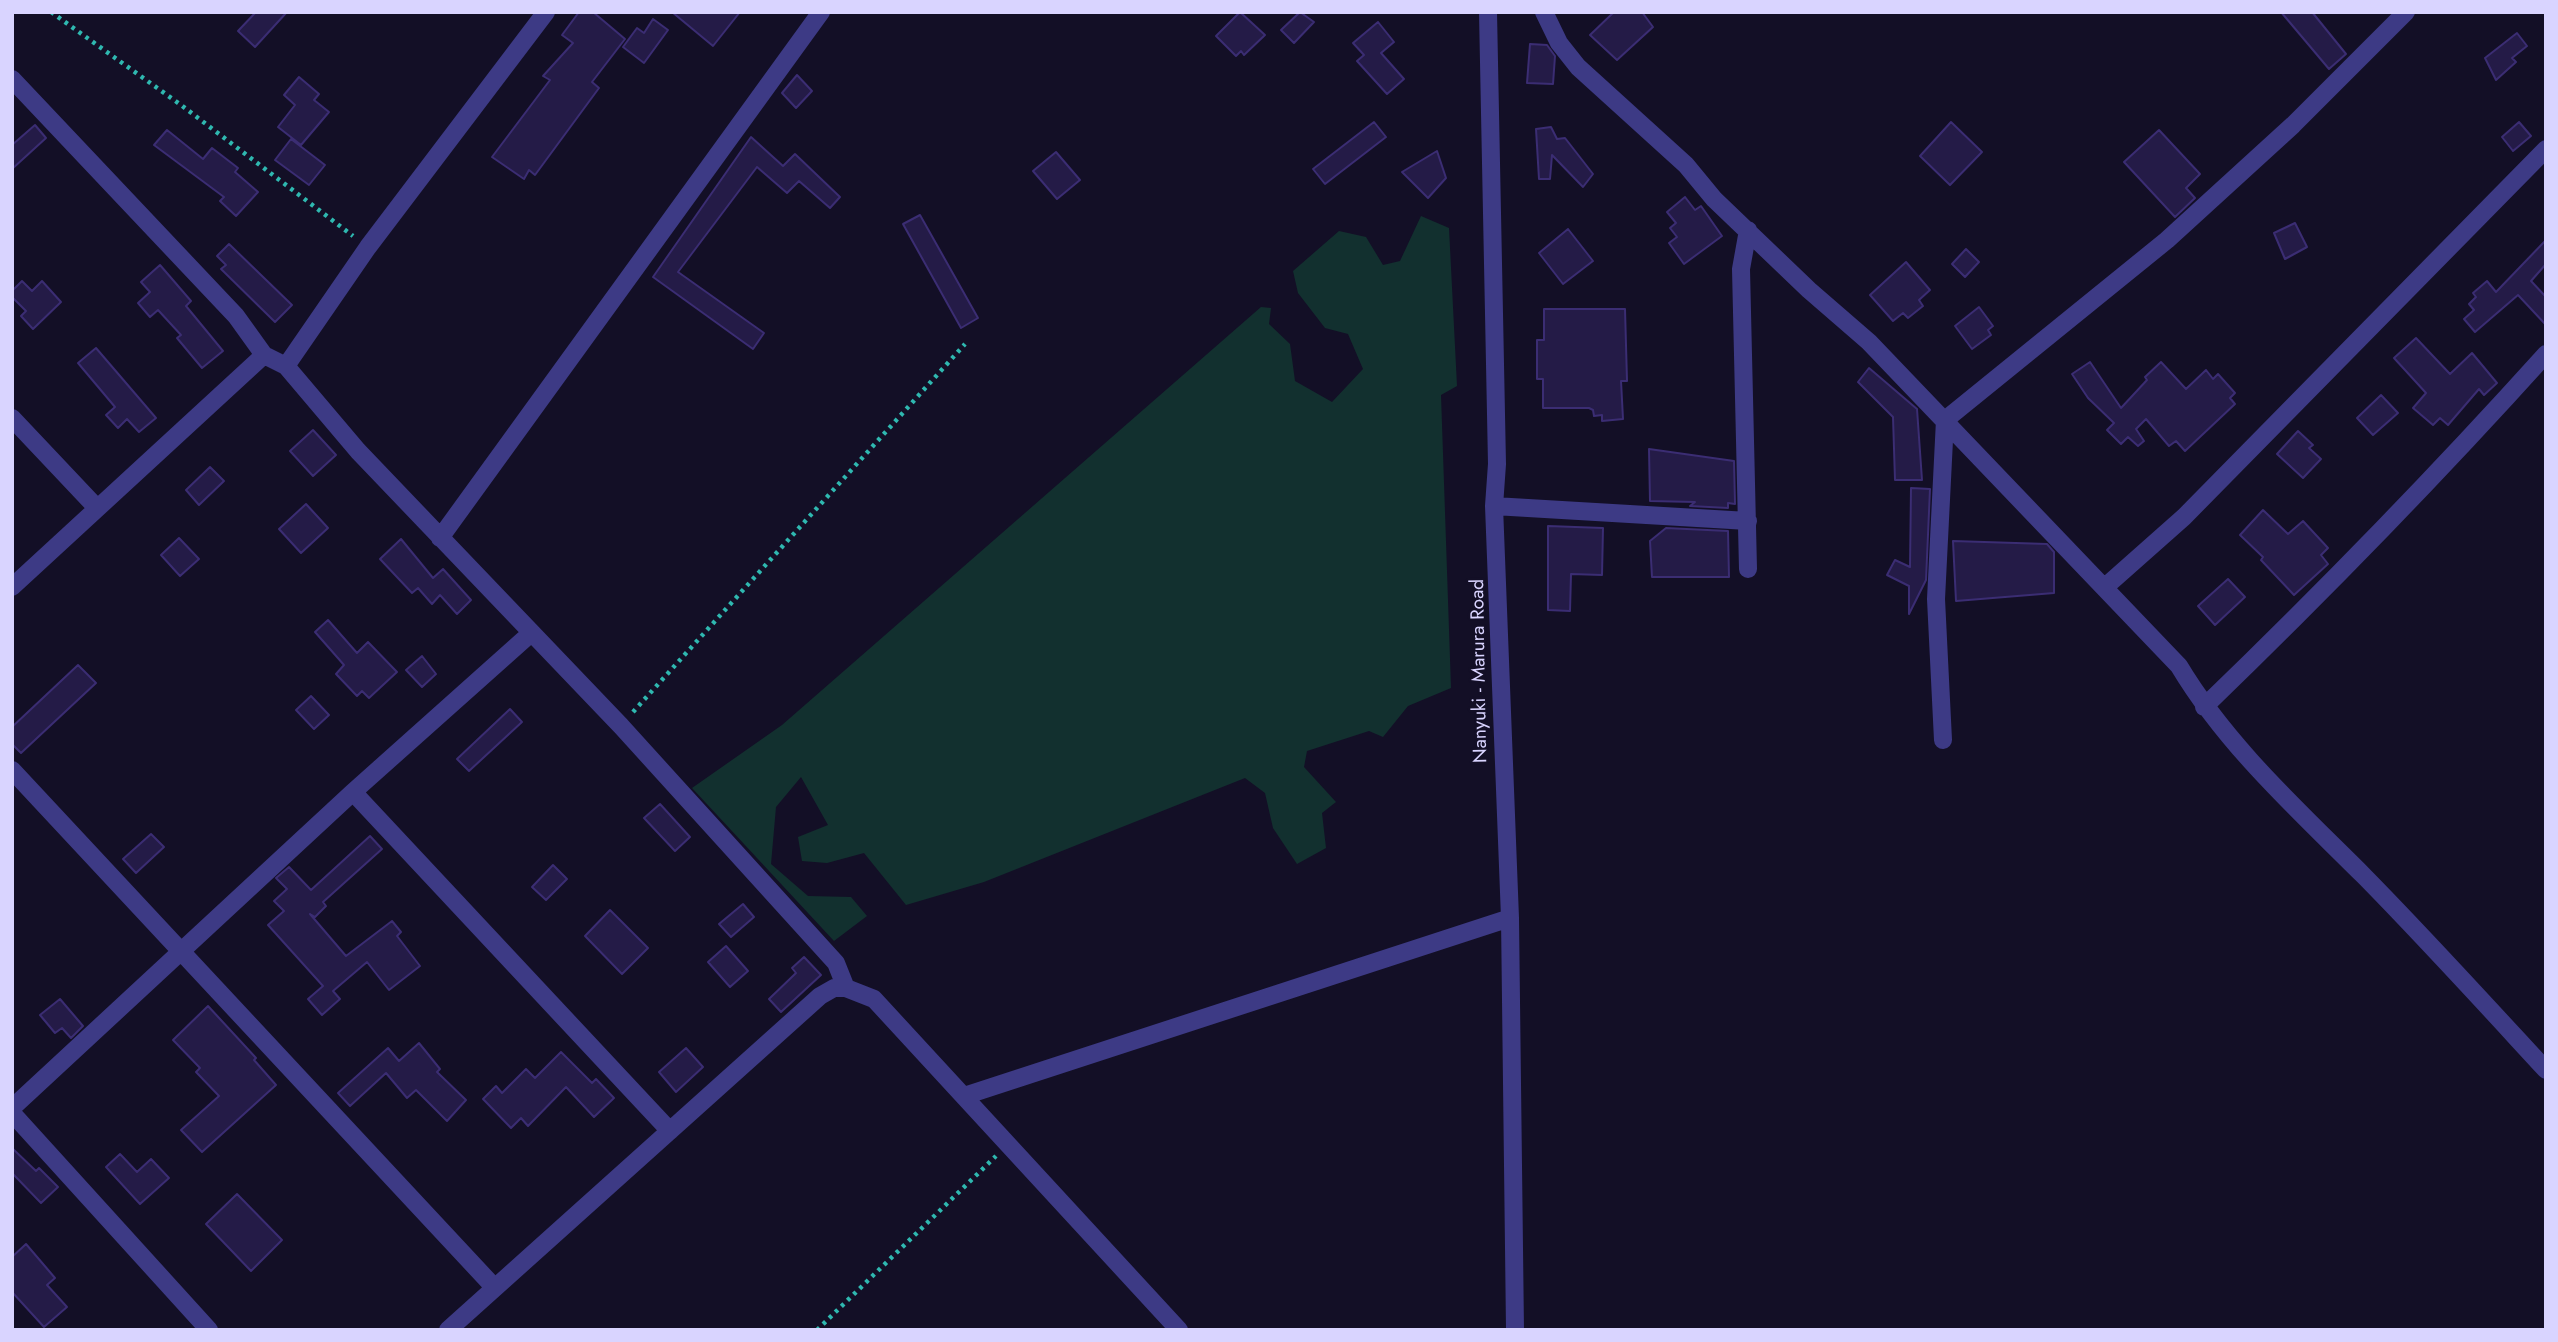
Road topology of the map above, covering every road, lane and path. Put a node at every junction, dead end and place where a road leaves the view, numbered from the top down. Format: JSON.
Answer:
{"nodes":[{"id":1,"x":51,"y":12,"type":"edge"},
{"id":2,"x":821,"y":12,"type":"edge"},
{"id":3,"x":1488,"y":12,"type":"edge"},
{"id":4,"x":1544,"y":12,"type":"edge"},
{"id":5,"x":2406,"y":12,"type":"edge"},
{"id":6,"x":538,"y":15,"type":"edge"},
{"id":7,"x":12,"y":79,"type":"edge"},
{"id":8,"x":2546,"y":149,"type":"edge"},
{"id":9,"x":1748,"y":230,"type":"junction"},
{"id":10,"x":368,"y":247,"type":"junction"},
{"id":11,"x":965,"y":344,"type":"dead end"},
{"id":12,"x":2546,"y":354,"type":"edge"},
{"id":13,"x":264,"y":355,"type":"junction"},
{"id":14,"x":286,"y":366,"type":"junction"},
{"id":15,"x":12,"y":418,"type":"edge"},
{"id":16,"x":1945,"y":420,"type":"junction"},
{"id":17,"x":1494,"y":506,"type":"junction"},
{"id":18,"x":97,"y":508,"type":"junction"},
{"id":19,"x":1748,"y":521,"type":"junction"},
{"id":20,"x":440,"y":538,"type":"junction"},
{"id":21,"x":1748,"y":569,"type":"dead end"},
{"id":22,"x":12,"y":587,"type":"edge"},
{"id":23,"x":2105,"y":587,"type":"junction"},
{"id":24,"x":530,"y":634,"type":"junction"},
{"id":25,"x":2203,"y":707,"type":"junction"},
{"id":26,"x":621,"y":726,"type":"junction"},
{"id":27,"x":1943,"y":740,"type":"dead end"},
{"id":28,"x":12,"y":770,"type":"edge"},
{"id":29,"x":353,"y":792,"type":"junction"},
{"id":30,"x":1510,"y":918,"type":"junction"},
{"id":31,"x":182,"y":953,"type":"junction"},
{"id":32,"x":846,"y":988,"type":"junction"},
{"id":33,"x":2546,"y":1070,"type":"edge"},
{"id":34,"x":964,"y":1096,"type":"junction"},
{"id":35,"x":12,"y":1110,"type":"edge"},
{"id":36,"x":670,"y":1131,"type":"junction"},
{"id":37,"x":1006,"y":1146,"type":"junction"},
{"id":38,"x":494,"y":1287,"type":"junction"},
{"id":39,"x":209,"y":1330,"type":"edge"},
{"id":40,"x":448,"y":1330,"type":"edge"},
{"id":41,"x":817,"y":1330,"type":"edge"},
{"id":42,"x":1179,"y":1330,"type":"edge"},
{"id":43,"x":1515,"y":1330,"type":"edge"}],
"edges":[{"from":1,"to":10,"type":"path"},
{"from":2,"to":20,"type":"street"},
{"from":3,"to":17,"type":"street","name":"Nanyuki - Marura Road"},
{"from":4,"to":9,"type":"street"},
{"from":5,"to":16,"type":"street"},
{"from":6,"to":10,"type":"street"},
{"from":7,"to":13,"type":"street"},
{"from":8,"to":23,"type":"street"},
{"from":9,"to":16,"type":"street"},
{"from":9,"to":19,"type":"street"},
{"from":10,"to":14,"type":"street"},
{"from":11,"to":26,"type":"path"},
{"from":12,"to":25,"type":"street"},
{"from":13,"to":14,"type":"street"},
{"from":13,"to":18,"type":"street"},
{"from":14,"to":20,"type":"street"},
{"from":15,"to":18,"type":"street"},
{"from":16,"to":23,"type":"street"},
{"from":16,"to":27,"type":"street"},
{"from":17,"to":19,"type":"street"},
{"from":17,"to":30,"type":"street","name":"Nanyuki - Marura Road"},
{"from":18,"to":22,"type":"street"},
{"from":19,"to":21,"type":"street"},
{"from":20,"to":24,"type":"street"},
{"from":23,"to":25,"type":"street"},
{"from":24,"to":26,"type":"street"},
{"from":24,"to":29,"type":"street"},
{"from":25,"to":33,"type":"street"},
{"from":26,"to":32,"type":"street"},
{"from":28,"to":31,"type":"street"},
{"from":29,"to":31,"type":"street"},
{"from":29,"to":36,"type":"street"},
{"from":30,"to":34,"type":"street"},
{"from":30,"to":43,"type":"street","name":"Nanyuki - Marura Road"},
{"from":31,"to":35,"type":"street"},
{"from":31,"to":38,"type":"street"},
{"from":32,"to":34,"type":"street"},
{"from":32,"to":36,"type":"street"},
{"from":34,"to":37,"type":"street"},
{"from":35,"to":39,"type":"street"},
{"from":36,"to":38,"type":"street"},
{"from":37,"to":41,"type":"path"},
{"from":37,"to":42,"type":"street"},
{"from":38,"to":40,"type":"street"}]}
